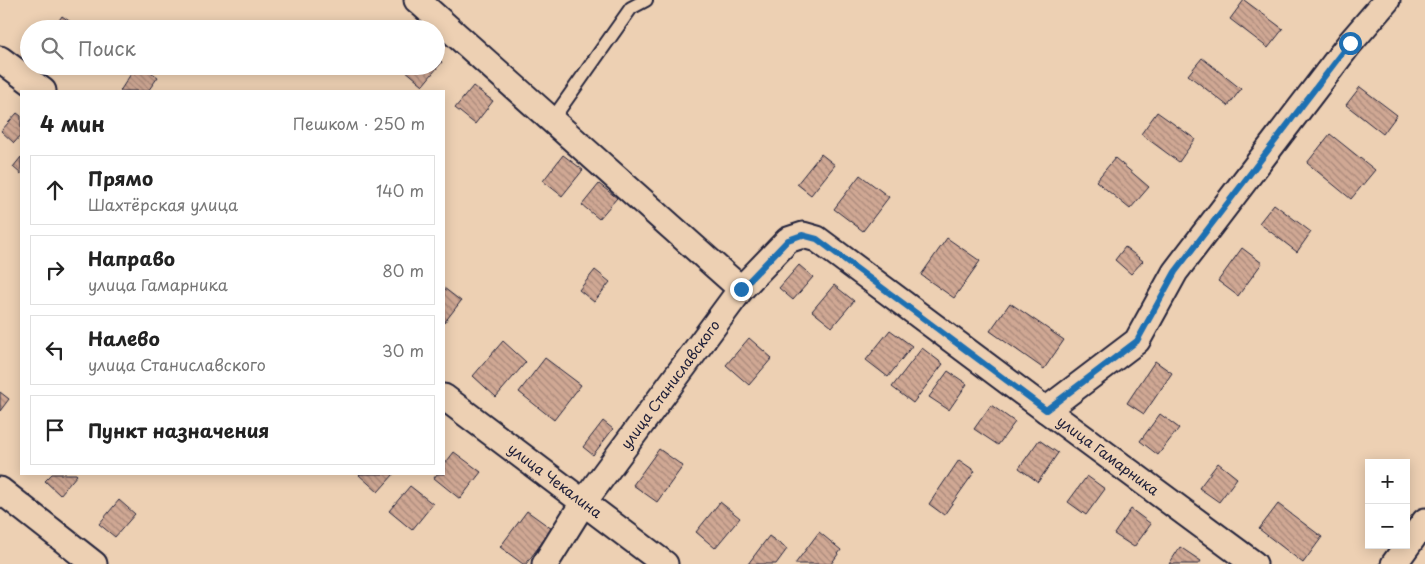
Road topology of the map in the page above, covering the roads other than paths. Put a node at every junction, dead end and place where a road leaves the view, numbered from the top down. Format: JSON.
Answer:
{"nodes":[{"id":1,"x":417,"y":0,"type":"edge"},
{"id":2,"x":646,"y":0,"type":"edge"},
{"id":3,"x":1386,"y":0,"type":"edge"},
{"id":4,"x":440,"y":20,"type":"edge"},
{"id":5,"x":445,"y":25,"type":"edge"},
{"id":6,"x":0,"y":59,"type":"edge"},
{"id":7,"x":20,"y":74,"type":"edge"},
{"id":8,"x":22,"y":75,"type":"edge"},
{"id":9,"x":42,"y":90,"type":"edge"},
{"id":10,"x":552,"y":120,"type":"junction"},
{"id":11,"x":817,"y":239,"type":"joint"},
{"id":12,"x":741,"y":289,"type":"junction"},
{"id":13,"x":445,"y":398,"type":"edge"},
{"id":14,"x":1046,"y":410,"type":"junction"},
{"id":15,"x":0,"y":490,"type":"edge"},
{"id":16,"x":583,"y":503,"type":"junction"},
{"id":17,"x":1425,"y":521,"type":"edge"},
{"id":18,"x":94,"y":564,"type":"edge"},
{"id":19,"x":545,"y":564,"type":"edge"},
{"id":20,"x":665,"y":564,"type":"edge"},
{"id":21,"x":1254,"y":564,"type":"edge"},
{"id":22,"x":1394,"y":564,"type":"edge"}],
"edges":[{"from":1,"to":4,"type":"street"},
{"from":2,"to":10,"type":"lane"},
{"from":3,"to":14,"type":"street"},
{"from":5,"to":10,"type":"street"},
{"from":6,"to":7,"type":"street"},
{"from":8,"to":9,"type":"street"},
{"from":10,"to":12,"type":"street"},
{"from":11,"to":12,"type":"street","name":"улица Станиславского"},
{"from":11,"to":14,"type":"street","name":"улица Гамарника"},
{"from":12,"to":16,"type":"street","name":"улица Станиславского"},
{"from":13,"to":16,"type":"street","name":"улица Чекалина"},
{"from":14,"to":21,"type":"street","name":"улица Гамарника"},
{"from":15,"to":18,"type":"street"},
{"from":16,"to":19,"type":"street","name":"улица Станиславского"},
{"from":16,"to":20,"type":"street","name":"улица Чекалина"},
{"from":17,"to":22,"type":"street"}]}
